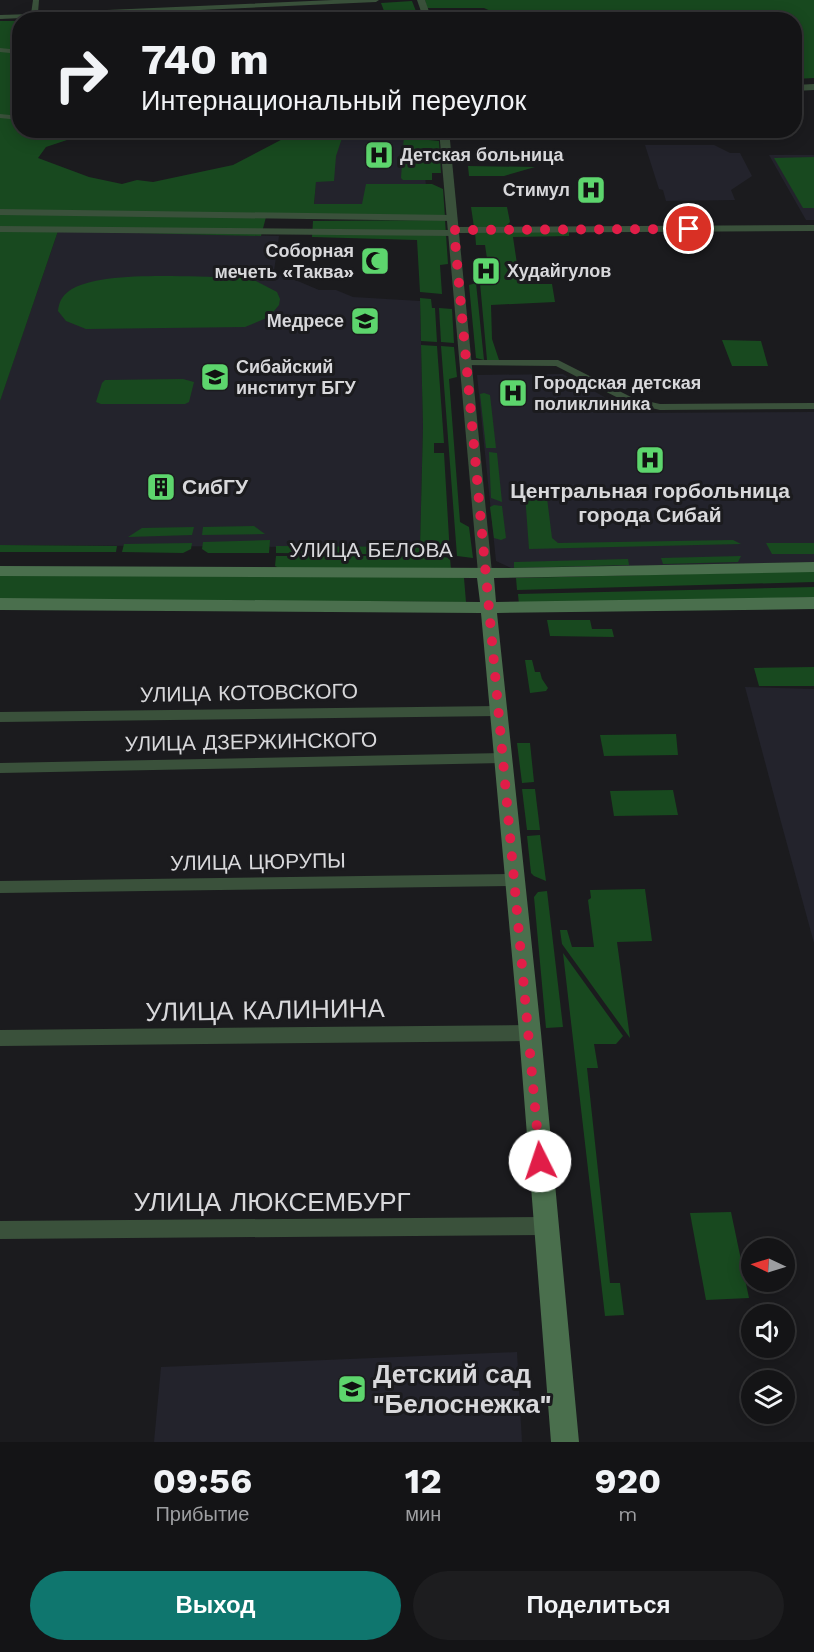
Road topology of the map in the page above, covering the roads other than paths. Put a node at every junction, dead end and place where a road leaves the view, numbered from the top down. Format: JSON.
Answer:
{"nodes":[{"id":1,"x":212,"y":0,"type":"edge"},
{"id":2,"x":376,"y":0,"type":"edge"},
{"id":3,"x":212,"y":8,"type":"junction"},
{"id":4,"x":123,"y":12,"type":"edge"},
{"id":5,"x":213,"y":12,"type":"edge"},
{"id":6,"x":445,"y":138,"type":"edge"},
{"id":7,"x":0,"y":212,"type":"edge"},
{"id":8,"x":453,"y":227,"type":"junction"},
{"id":9,"x":814,"y":228,"type":"edge"},
{"id":10,"x":0,"y":229,"type":"edge"},
{"id":11,"x":465,"y":363,"type":"junction"},
{"id":12,"x":814,"y":405,"type":"edge"},
{"id":13,"x":814,"y":567,"type":"edge"},
{"id":14,"x":0,"y":571,"type":"edge"},
{"id":15,"x":485,"y":573,"type":"junction"},
{"id":16,"x":814,"y":603,"type":"edge"},
{"id":17,"x":0,"y":604,"type":"edge"},
{"id":18,"x":488,"y":608,"type":"junction"},
{"id":19,"x":498,"y":711,"type":"junction"},
{"id":20,"x":0,"y":717,"type":"edge"},
{"id":21,"x":503,"y":758,"type":"junction"},
{"id":22,"x":0,"y":768,"type":"edge"},
{"id":23,"x":516,"y":880,"type":"junction"},
{"id":24,"x":0,"y":887,"type":"edge"},
{"id":25,"x":530,"y":1033,"type":"junction"},
{"id":26,"x":0,"y":1038,"type":"edge"},
{"id":27,"x":545,"y":1226,"type":"junction"},
{"id":28,"x":0,"y":1230,"type":"edge"},
{"id":29,"x":565,"y":1442,"type":"edge"}],
"edges":[{"from":1,"to":3,"type":"street"},
{"from":2,"to":3,"type":"street"},
{"from":3,"to":4,"type":"street"},
{"from":3,"to":5,"type":"street"},
{"from":6,"to":8,"type":"street"},
{"from":7,"to":8,"type":"street"},
{"from":8,"to":9,"type":"street"},
{"from":8,"to":10,"type":"street"},
{"from":8,"to":11,"type":"street"},
{"from":11,"to":12,"type":"street"},
{"from":11,"to":15,"type":"street"},
{"from":13,"to":15,"type":"main road","name":"УЛИЦА БЕЛОВА"},
{"from":14,"to":15,"type":"main road","name":"УЛИЦА БЕЛОВА"},
{"from":15,"to":18,"type":"main road"},
{"from":16,"to":18,"type":"main road"},
{"from":17,"to":18,"type":"main road"},
{"from":18,"to":19,"type":"main road"},
{"from":19,"to":20,"type":"street","name":"УЛИЦА КОТОВСКОГО"},
{"from":19,"to":21,"type":"main road"},
{"from":21,"to":22,"type":"street","name":"УЛИЦА ДЗЕРЖИНСКОГО"},
{"from":21,"to":23,"type":"main road"},
{"from":23,"to":24,"type":"street","name":"УЛИЦА ЦЮРУПЫ"},
{"from":23,"to":25,"type":"main road"},
{"from":25,"to":26,"type":"street","name":"УЛИЦА КАЛИНИНА"},
{"from":25,"to":27,"type":"main road"},
{"from":27,"to":28,"type":"street","name":"УЛИЦА ЛЮКСЕМБУРГ"},
{"from":27,"to":29,"type":"main road"}]}
